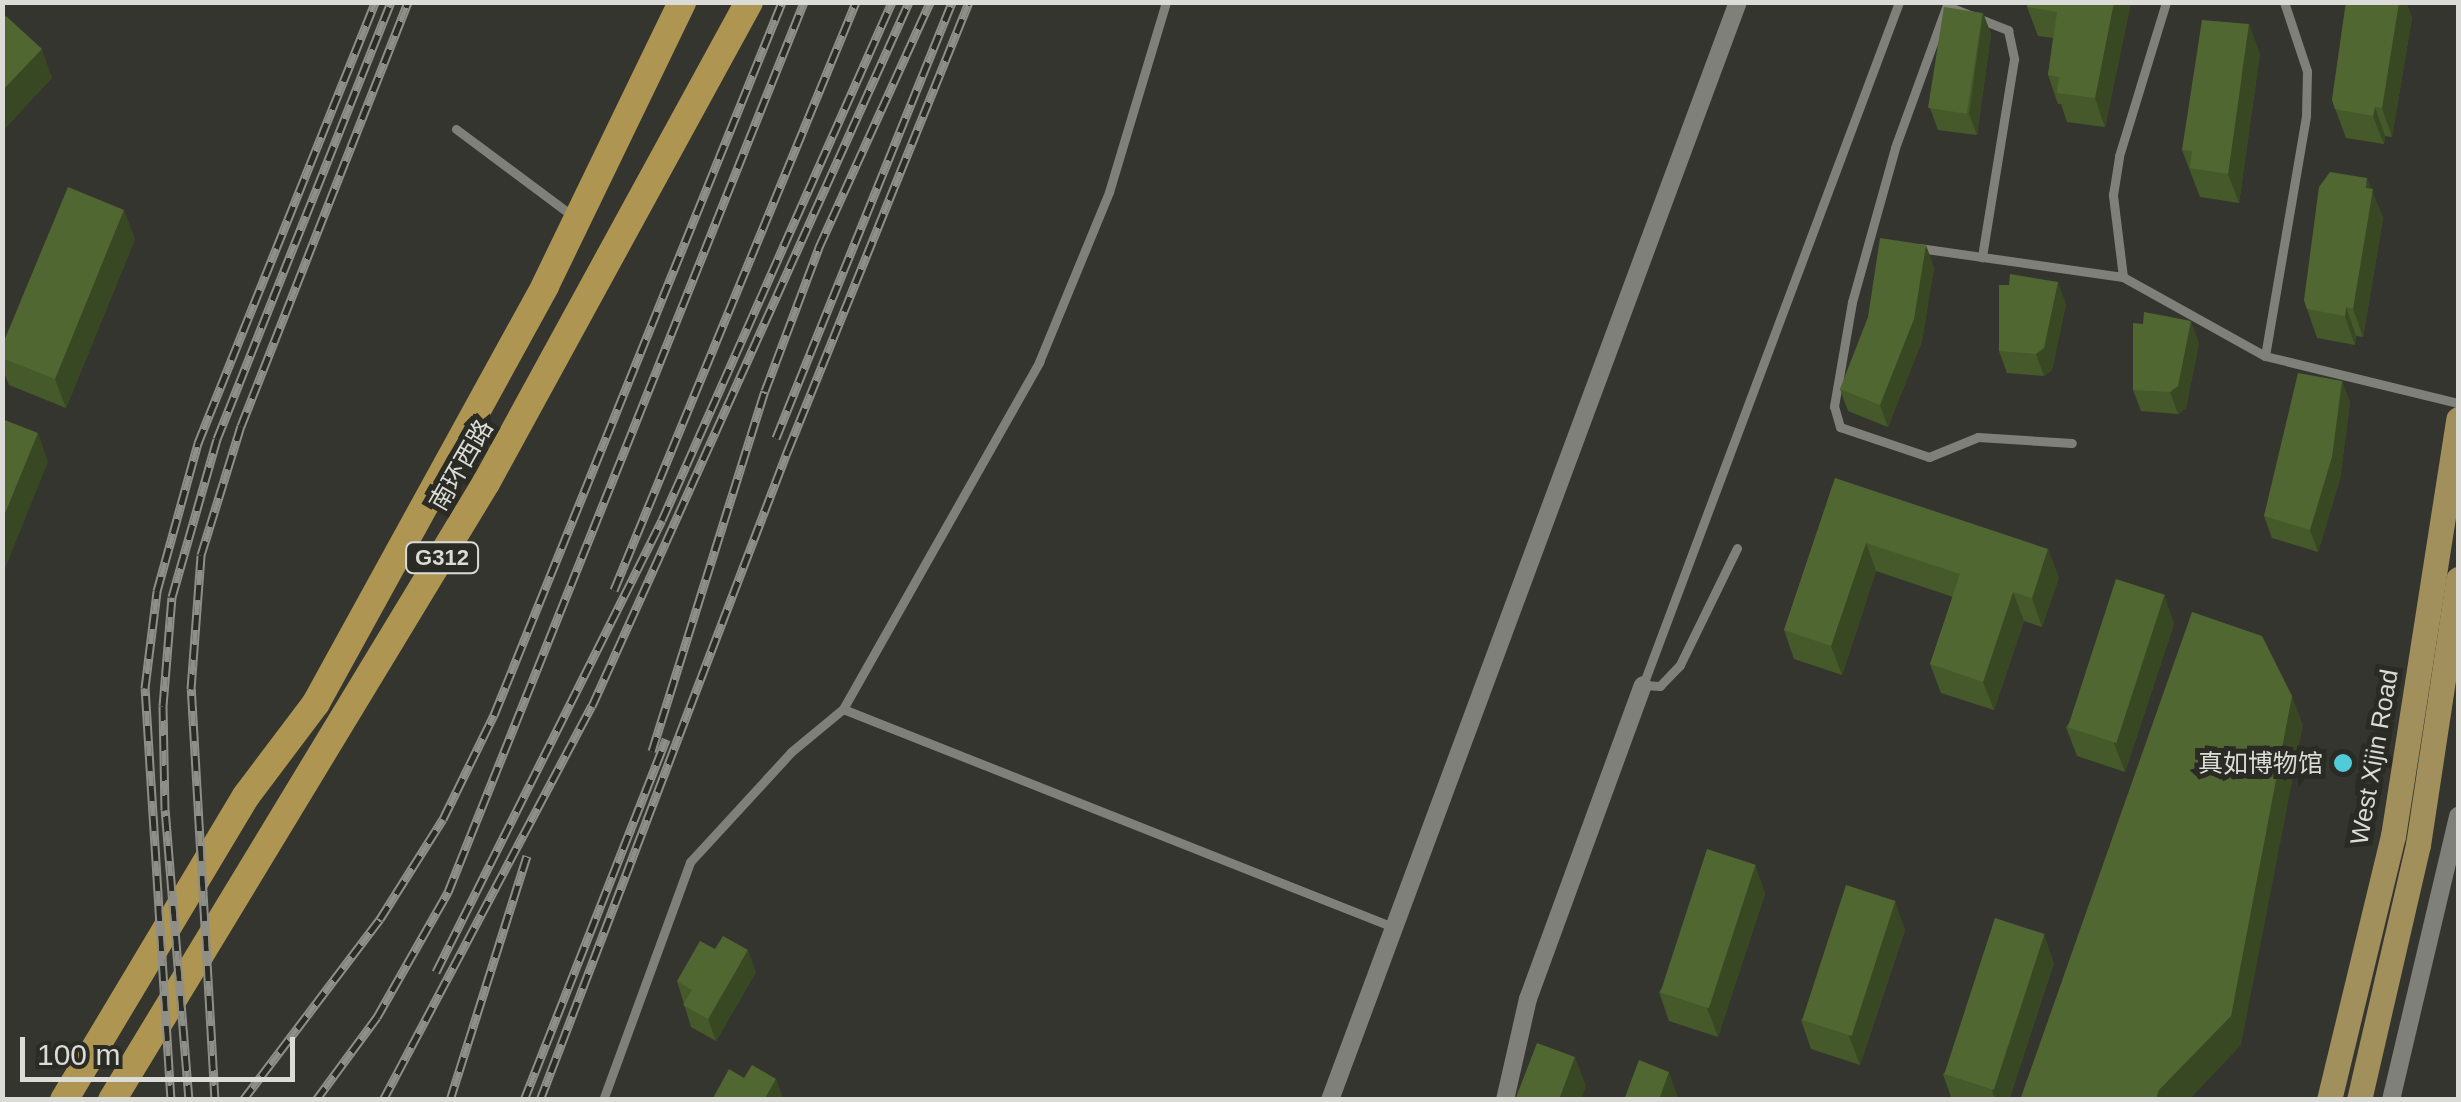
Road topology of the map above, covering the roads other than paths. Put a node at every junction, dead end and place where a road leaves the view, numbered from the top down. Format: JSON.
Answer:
{"nodes":[{"id":1,"x":682,"y":2,"type":"edge"},
{"id":2,"x":749,"y":2,"type":"edge"},
{"id":3,"x":1166,"y":2,"type":"edge"},
{"id":4,"x":1738,"y":2,"type":"edge"},
{"id":5,"x":1899,"y":2,"type":"edge"},
{"id":6,"x":2166,"y":2,"type":"edge"},
{"id":7,"x":2284,"y":2,"type":"edge"},
{"id":8,"x":1947,"y":4,"type":"edge"},
{"id":9,"x":456,"y":129,"type":"dead end"},
{"id":10,"x":577,"y":220,"type":"junction"},
{"id":11,"x":1919,"y":248,"type":"edge"},
{"id":12,"x":1982,"y":257,"type":"junction"},
{"id":13,"x":2123,"y":278,"type":"junction"},
{"id":14,"x":2265,"y":356,"type":"junction"},
{"id":15,"x":2458,"y":403,"type":"edge"},
{"id":16,"x":2458,"y":420,"type":"edge"},
{"id":17,"x":2072,"y":442,"type":"dead end"},
{"id":18,"x":1736,"y":548,"type":"dead end"},
{"id":19,"x":2458,"y":579,"type":"edge"},
{"id":20,"x":1643,"y":685,"type":"junction"},
{"id":21,"x":316,"y":703,"type":"junction"},
{"id":22,"x":842,"y":709,"type":"junction"},
{"id":23,"x":346,"y":722,"type":"junction"},
{"id":24,"x":2458,"y":816,"type":"edge"},
{"id":25,"x":1395,"y":928,"type":"junction"},
{"id":26,"x":64,"y":1100,"type":"edge"},
{"id":27,"x":112,"y":1100,"type":"edge"},
{"id":28,"x":603,"y":1100,"type":"edge"},
{"id":29,"x":1330,"y":1100,"type":"edge"},
{"id":30,"x":1504,"y":1100,"type":"edge"},
{"id":31,"x":2328,"y":1100,"type":"edge"},
{"id":32,"x":2359,"y":1100,"type":"edge"},
{"id":33,"x":2391,"y":1100,"type":"edge"}],
"edges":[{"from":1,"to":10,"type":"highway","name":"南环西路","number":"G312"},
{"from":2,"to":23,"type":"highway","name":"南环西路","number":"G312"},
{"from":3,"to":22,"type":"lane"},
{"from":4,"to":25,"type":"street"},
{"from":5,"to":20,"type":"lane"},
{"from":6,"to":13,"type":"lane"},
{"from":7,"to":14,"type":"lane"},
{"from":8,"to":12,"type":"lane"},
{"from":8,"to":17,"type":"lane"},
{"from":9,"to":10,"type":"lane"},
{"from":10,"to":21,"type":"highway","name":"南环西路","number":"G312"},
{"from":11,"to":12,"type":"lane"},
{"from":12,"to":13,"type":"lane"},
{"from":13,"to":14,"type":"lane"},
{"from":14,"to":15,"type":"lane"},
{"from":16,"to":31,"type":"main road","name":"West Xijin Road"},
{"from":18,"to":20,"type":"lane"},
{"from":19,"to":32,"type":"main road"},
{"from":20,"to":30,"type":"street"},
{"from":21,"to":23,"type":"lane"},
{"from":21,"to":26,"type":"highway","name":"南环西路","number":"G312"},
{"from":22,"to":25,"type":"lane"},
{"from":22,"to":28,"type":"lane"},
{"from":23,"to":27,"type":"highway","name":"南环西路","number":"G312"},
{"from":24,"to":33,"type":"street"},
{"from":25,"to":29,"type":"street"}]}
